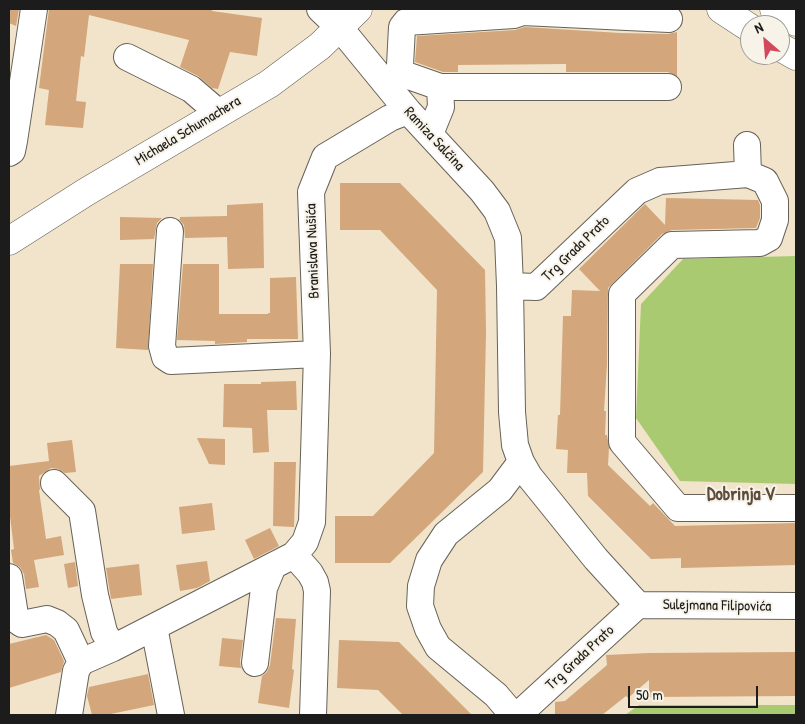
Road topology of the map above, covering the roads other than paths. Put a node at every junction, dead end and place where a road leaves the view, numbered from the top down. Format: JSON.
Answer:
{"nodes":[{"id":1,"x":34,"y":9,"type":"edge"},
{"id":2,"x":320,"y":9,"type":"edge"},
{"id":3,"x":721,"y":9,"type":"edge"},
{"id":4,"x":774,"y":9,"type":"edge"},
{"id":5,"x":522,"y":11,"type":"edge"},
{"id":6,"x":349,"y":18,"type":"edge"},
{"id":7,"x":669,"y":18,"type":"dead end"},
{"id":8,"x":740,"y":21,"type":"edge"},
{"id":9,"x":796,"y":22,"type":"edge"},
{"id":10,"x":127,"y":57,"type":"dead end"},
{"id":11,"x":440,"y":87,"type":"junction"},
{"id":12,"x":668,"y":87,"type":"dead end"},
{"id":13,"x":408,"y":111,"type":"junction"},
{"id":14,"x":219,"y":113,"type":"junction"},
{"id":15,"x":430,"y":134,"type":"junction"},
{"id":16,"x":747,"y":145,"type":"dead end"},
{"id":17,"x":9,"y":153,"type":"edge"},
{"id":18,"x":748,"y":174,"type":"junction"},
{"id":19,"x":170,"y":231,"type":"dead end"},
{"id":20,"x":9,"y":241,"type":"edge"},
{"id":21,"x":510,"y":286,"type":"junction"},
{"id":22,"x":317,"y":354,"type":"junction"},
{"id":23,"x":521,"y":462,"type":"junction"},
{"id":24,"x":54,"y":483,"type":"dead end"},
{"id":25,"x":796,"y":508,"type":"edge"},
{"id":26,"x":283,"y":561,"type":"junction"},
{"id":27,"x":9,"y":577,"type":"edge"},
{"id":28,"x":638,"y":605,"type":"junction"},
{"id":29,"x":796,"y":606,"type":"edge"},
{"id":30,"x":154,"y":626,"type":"junction"},
{"id":31,"x":113,"y":648,"type":"junction"},
{"id":32,"x":81,"y":662,"type":"junction"},
{"id":33,"x":255,"y":663,"type":"dead end"},
{"id":34,"x":69,"y":715,"type":"edge"},
{"id":35,"x":171,"y":715,"type":"edge"},
{"id":36,"x":313,"y":715,"type":"edge"},
{"id":37,"x":513,"y":715,"type":"edge"},
{"id":38,"x":518,"y":715,"type":"edge"}],
"edges":[{"from":1,"to":17,"type":"street"},
{"from":2,"to":6,"type":"street","name":"Ramiza Salčina"},
{"from":3,"to":8,"type":"main road"},
{"from":4,"to":9,"type":"main road"},
{"from":5,"to":7,"type":"street"},
{"from":5,"to":11,"type":"street"},
{"from":6,"to":13,"type":"street","name":"Ramiza Salčina"},
{"from":6,"to":14,"type":"main road","name":"Michaela Schumachera"},
{"from":10,"to":14,"type":"street"},
{"from":11,"to":12,"type":"street"},
{"from":11,"to":15,"type":"street"},
{"from":13,"to":15,"type":"street","name":"Ramiza Salčina"},
{"from":13,"to":22,"type":"street","name":"Branislava Nušića"},
{"from":14,"to":20,"type":"main road","name":"Michaela Schumachera"},
{"from":15,"to":21,"type":"street","name":"Ramiza Salčina"},
{"from":16,"to":18,"type":"street"},
{"from":18,"to":21,"type":"street","name":"Trg Grada Prato"},
{"from":18,"to":25,"type":"street"},
{"from":19,"to":22,"type":"street"},
{"from":21,"to":23,"type":"street"},
{"from":22,"to":26,"type":"street","name":"Branislava Nušića"},
{"from":23,"to":28,"type":"street"},
{"from":23,"to":37,"type":"street"},
{"from":24,"to":31,"type":"street"},
{"from":26,"to":30,"type":"street","name":"Branislava Nušića"},
{"from":26,"to":33,"type":"street"},
{"from":26,"to":36,"type":"street"},
{"from":27,"to":32,"type":"street"},
{"from":28,"to":29,"type":"street","name":"Sulejmana Filipovića"},
{"from":28,"to":38,"type":"street","name":"Trg Grada Prato"},
{"from":30,"to":31,"type":"street","name":"Branislava Nušića"},
{"from":30,"to":35,"type":"street"},
{"from":31,"to":32,"type":"street","name":"Branislava Nušića"},
{"from":32,"to":34,"type":"street"}]}
